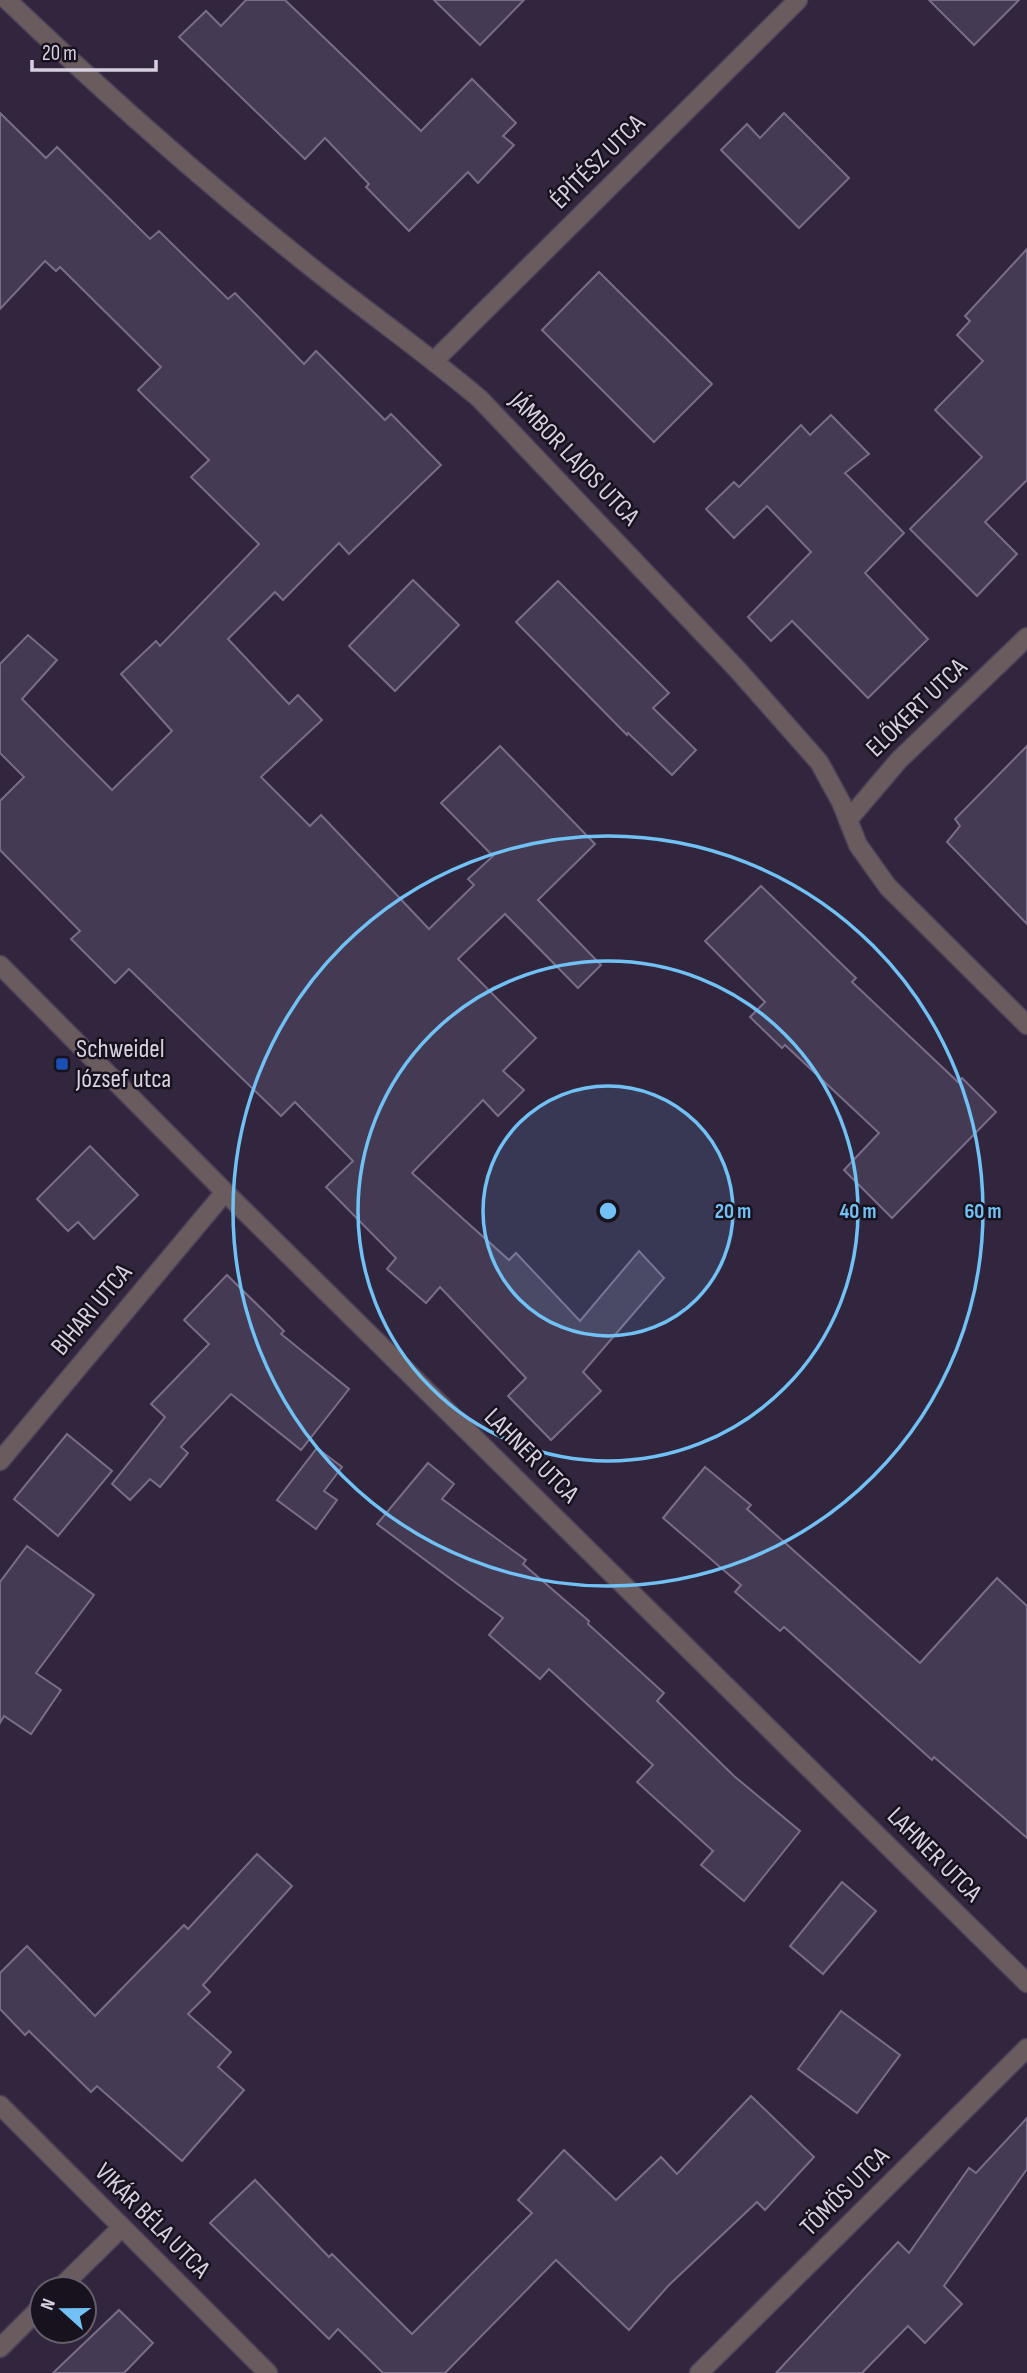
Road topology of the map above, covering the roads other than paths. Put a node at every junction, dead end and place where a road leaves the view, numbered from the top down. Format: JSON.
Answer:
{"nodes":[{"id":1,"x":7,"y":0,"type":"edge"},
{"id":2,"x":798,"y":0,"type":"edge"},
{"id":3,"x":435,"y":360,"type":"junction"},
{"id":4,"x":1027,"y":637,"type":"edge"},
{"id":5,"x":848,"y":820,"type":"junction"},
{"id":6,"x":0,"y":965,"type":"edge"},
{"id":7,"x":1027,"y":1025,"type":"edge"},
{"id":8,"x":225,"y":1192,"type":"junction"},
{"id":9,"x":0,"y":1461,"type":"edge"},
{"id":10,"x":1027,"y":1983,"type":"edge"},
{"id":11,"x":1027,"y":2048,"type":"edge"},
{"id":12,"x":0,"y":2105,"type":"edge"},
{"id":13,"x":122,"y":2227,"type":"junction"},
{"id":14,"x":74,"y":2275,"type":"edge"},
{"id":15,"x":28,"y":2320,"type":"edge"},
{"id":16,"x":0,"y":2348,"type":"edge"},
{"id":17,"x":268,"y":2373,"type":"edge"},
{"id":18,"x":699,"y":2373,"type":"edge"}],
"edges":[{"from":1,"to":3,"type":"street","name":"JÁMBOR LAJOS UTCA"},
{"from":2,"to":3,"type":"street","name":"ÉPÍTÉSZ UTCA"},
{"from":3,"to":5,"type":"street","name":"JÁMBOR LAJOS UTCA"},
{"from":4,"to":5,"type":"street","name":"ELŐKERT UTCA"},
{"from":5,"to":7,"type":"street","name":"JÁMBOR LAJOS UTCA"},
{"from":6,"to":8,"type":"street","name":"LAHNER UTCA"},
{"from":8,"to":9,"type":"street","name":"BIHARI UTCA"},
{"from":8,"to":10,"type":"street","name":"LAHNER UTCA"},
{"from":11,"to":18,"type":"street","name":"TÖMÖS UTCA"},
{"from":12,"to":13,"type":"street","name":"VIKÁR BÉLA UTCA"},
{"from":13,"to":14,"type":"street"},
{"from":13,"to":17,"type":"street","name":"VIKÁR BÉLA UTCA"},
{"from":15,"to":16,"type":"street"}]}
